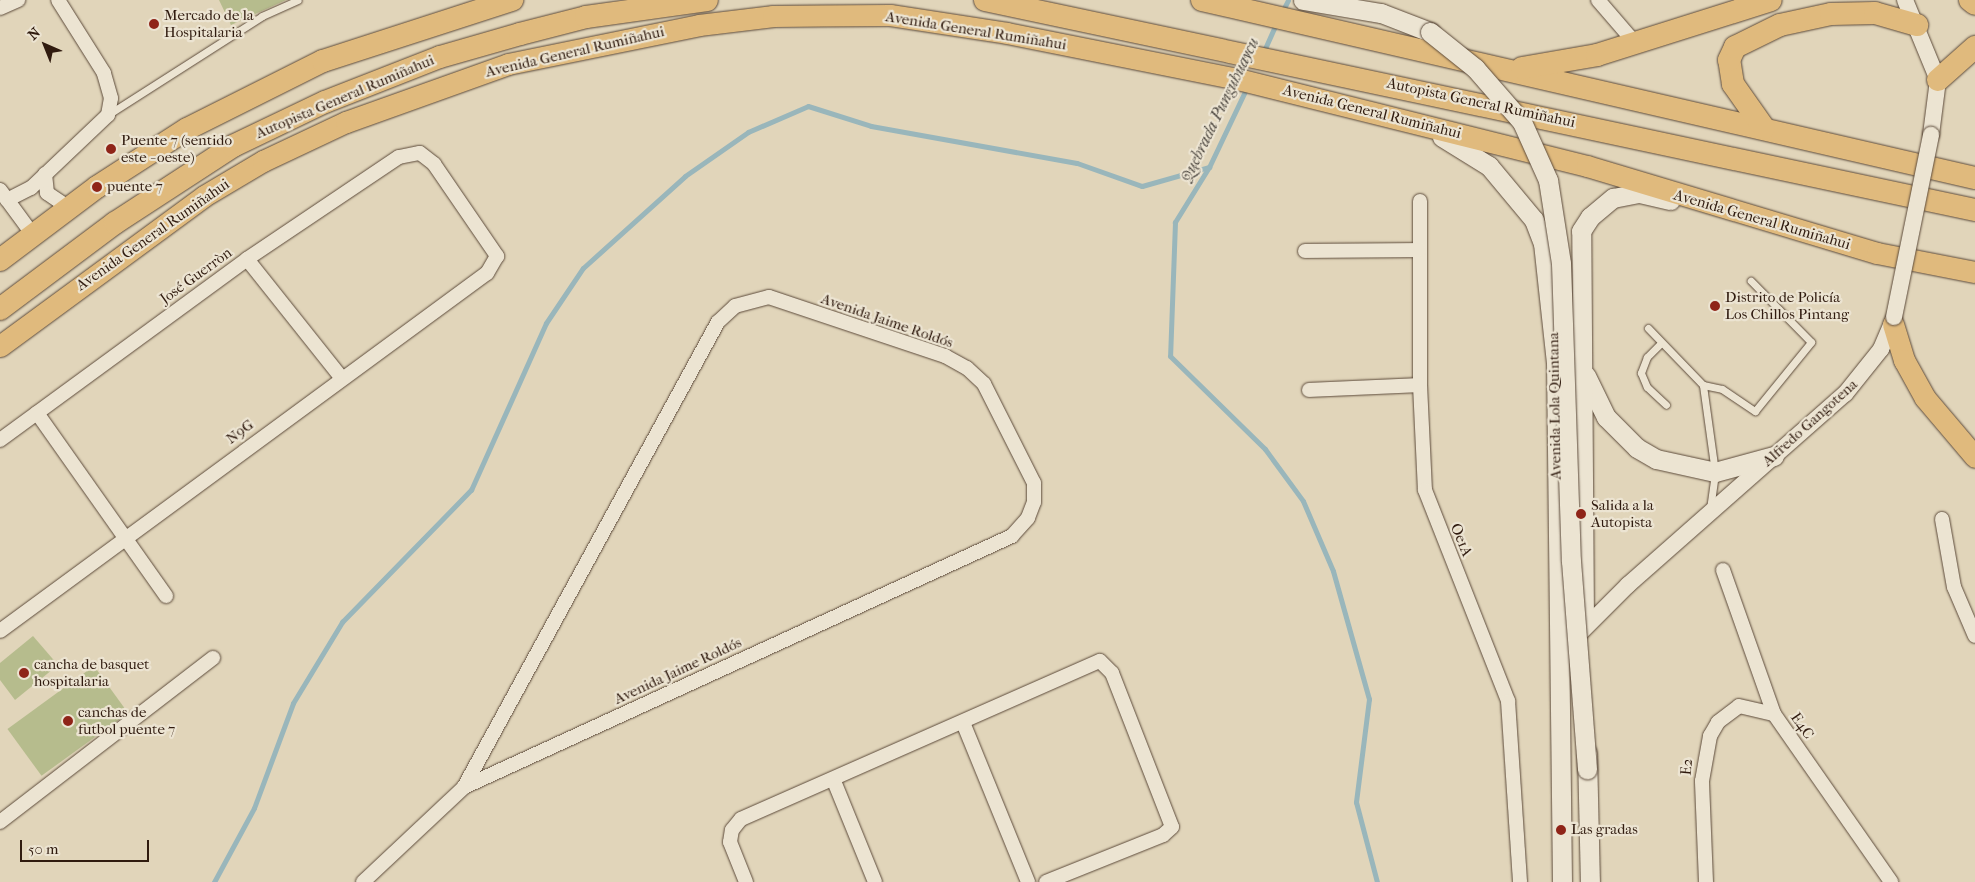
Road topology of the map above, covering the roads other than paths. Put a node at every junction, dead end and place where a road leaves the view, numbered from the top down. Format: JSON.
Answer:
{"nodes":[{"id":1,"x":18,"y":0,"type":"edge"},
{"id":2,"x":58,"y":0,"type":"edge"},
{"id":3,"x":298,"y":0,"type":"edge"},
{"id":4,"x":512,"y":0,"type":"edge"},
{"id":5,"x":707,"y":0,"type":"edge"},
{"id":6,"x":985,"y":0,"type":"edge"},
{"id":7,"x":1202,"y":0,"type":"edge"},
{"id":8,"x":1303,"y":0,"type":"edge"},
{"id":9,"x":1598,"y":0,"type":"edge"},
{"id":10,"x":1771,"y":0,"type":"edge"},
{"id":11,"x":1905,"y":0,"type":"edge"},
{"id":12,"x":1970,"y":0,"type":"edge"},
{"id":13,"x":1975,"y":4,"type":"edge"},
{"id":14,"x":0,"y":8,"type":"edge"},
{"id":15,"x":1917,"y":25,"type":"junction"},
{"id":16,"x":1636,"y":44,"type":"junction"},
{"id":17,"x":1975,"y":47,"type":"edge"},
{"id":18,"x":1512,"y":70,"type":"junction"},
{"id":19,"x":1938,"y":80,"type":"junction"},
{"id":20,"x":1287,"y":91,"type":"junction"},
{"id":21,"x":108,"y":115,"type":"junction"},
{"id":22,"x":1764,"y":128,"type":"junction"},
{"id":23,"x":1975,"y":171,"type":"edge"},
{"id":24,"x":1944,"y":172,"type":"junction"},
{"id":25,"x":45,"y":174,"type":"junction"},
{"id":26,"x":1975,"y":178,"type":"edge"},
{"id":27,"x":4,"y":195,"type":"edge"},
{"id":28,"x":1420,"y":201,"type":"dead end"},
{"id":29,"x":69,"y":208,"type":"junction"},
{"id":30,"x":1975,"y":210,"type":"edge"},
{"id":31,"x":1736,"y":213,"type":"junction"},
{"id":32,"x":33,"y":235,"type":"junction"},
{"id":33,"x":1419,"y":250,"type":"junction"},
{"id":34,"x":1305,"y":251,"type":"dead end"},
{"id":35,"x":497,"y":256,"type":"joint"},
{"id":36,"x":247,"y":259,"type":"junction"},
{"id":37,"x":0,"y":260,"type":"edge"},
{"id":38,"x":1975,"y":272,"type":"edge"},
{"id":39,"x":1751,"y":281,"type":"dead end"},
{"id":40,"x":0,"y":309,"type":"edge"},
{"id":41,"x":1893,"y":320,"type":"junction"},
{"id":42,"x":1648,"y":328,"type":"dead end"},
{"id":43,"x":1661,"y":343,"type":"junction"},
{"id":44,"x":0,"y":346,"type":"edge"},
{"id":45,"x":1582,"y":358,"type":"junction"},
{"id":46,"x":341,"y":377,"type":"junction"},
{"id":47,"x":1420,"y":385,"type":"junction"},
{"id":48,"x":1703,"y":385,"type":"junction"},
{"id":49,"x":1309,"y":390,"type":"dead end"},
{"id":50,"x":1666,"y":405,"type":"dead end"},
{"id":51,"x":37,"y":413,"type":"junction"},
{"id":52,"x":0,"y":440,"type":"edge"},
{"id":53,"x":1774,"y":456,"type":"junction"},
{"id":54,"x":1975,"y":457,"type":"edge"},
{"id":55,"x":1715,"y":472,"type":"junction"},
{"id":56,"x":1709,"y":512,"type":"junction"},
{"id":57,"x":1942,"y":520,"type":"dead end"},
{"id":58,"x":127,"y":537,"type":"junction"},
{"id":59,"x":1724,"y":570,"type":"dead end"},
{"id":60,"x":166,"y":596,"type":"dead end"},
{"id":61,"x":1584,"y":629,"type":"junction"},
{"id":62,"x":0,"y":631,"type":"edge"},
{"id":63,"x":1975,"y":636,"type":"edge"},
{"id":64,"x":213,"y":658,"type":"dead end"},
{"id":65,"x":1558,"y":659,"type":"junction"},
{"id":66,"x":1774,"y":714,"type":"junction"},
{"id":67,"x":964,"y":725,"type":"junction"},
{"id":68,"x":1587,"y":769,"type":"junction"},
{"id":69,"x":834,"y":780,"type":"junction"},
{"id":70,"x":464,"y":787,"type":"junction"},
{"id":71,"x":0,"y":822,"type":"edge"},
{"id":72,"x":364,"y":882,"type":"edge"},
{"id":73,"x":746,"y":882,"type":"edge"},
{"id":74,"x":875,"y":882,"type":"edge"},
{"id":75,"x":1028,"y":882,"type":"edge"},
{"id":76,"x":1046,"y":882,"type":"edge"},
{"id":77,"x":1520,"y":882,"type":"edge"},
{"id":78,"x":1562,"y":882,"type":"edge"},
{"id":79,"x":1590,"y":882,"type":"edge"},
{"id":80,"x":1706,"y":882,"type":"edge"},
{"id":81,"x":1890,"y":882,"type":"edge"}],
"edges":[{"from":1,"to":14,"type":"street"},
{"from":2,"to":21,"type":"street"},
{"from":3,"to":21,"type":"lane"},
{"from":4,"to":29,"type":"highway"},
{"from":5,"to":40,"type":"highway","name":"Autopista General Rumiñahui"},
{"from":6,"to":30,"type":"highway","name":"Autopista General Rumiñahui"},
{"from":7,"to":18,"type":"highway"},
{"from":8,"to":68,"type":"main road","name":"Avenida Lola Quintana","bridge":true},
{"from":9,"to":16,"type":"street"},
{"from":10,"to":16,"type":"highway"},
{"from":11,"to":15,"type":"street","name":"Alfredo Gangotena"},
{"from":12,"to":13,"type":"highway"},
{"from":15,"to":19,"type":"street","name":"Alfredo Gangotena"},
{"from":15,"to":22,"type":"highway"},
{"from":16,"to":18,"type":"highway"},
{"from":17,"to":19,"type":"highway"},
{"from":18,"to":22,"type":"highway"},
{"from":19,"to":41,"type":"street","name":"Alfredo Gangotena","bridge":true},
{"from":20,"to":31,"type":"main road","name":"Avenida General Rumiñahui"},
{"from":20,"to":44,"type":"main road","name":"Avenida General Rumiñahui"},
{"from":20,"to":65,"type":"main road","name":"Avenida Lola Quintana"},
{"from":21,"to":25,"type":"street"},
{"from":22,"to":24,"type":"highway"},
{"from":23,"to":24,"type":"highway"},
{"from":24,"to":26,"type":"highway"},
{"from":25,"to":27,"type":"street"},
{"from":25,"to":29,"type":"street"},
{"from":27,"to":32,"type":"street"},
{"from":28,"to":33,"type":"street","name":"Oe1A"},
{"from":29,"to":32,"type":"highway"},
{"from":31,"to":38,"type":"main road","name":"Avenida General Rumiñahui"},
{"from":31,"to":45,"type":"main road","name":"Avenida Lola Quintana"},
{"from":32,"to":37,"type":"highway"},
{"from":33,"to":34,"type":"street"},
{"from":33,"to":47,"type":"street","name":"Oe1A"},
{"from":35,"to":36,"type":"street","name":"José Guerròn"},
{"from":35,"to":46,"type":"street","name":"N9G"},
{"from":36,"to":46,"type":"street"},
{"from":36,"to":51,"type":"street","name":"José Guerròn"},
{"from":39,"to":48,"type":"lane"},
{"from":41,"to":53,"type":"street","name":"Alfredo Gangotena"},
{"from":41,"to":54,"type":"main road"},
{"from":42,"to":43,"type":"lane"},
{"from":43,"to":48,"type":"lane"},
{"from":43,"to":50,"type":"lane"},
{"from":45,"to":55,"type":"main road"},
{"from":45,"to":61,"type":"main road","name":"Avenida Lola Quintana"},
{"from":46,"to":58,"type":"street","name":"N9G"},
{"from":47,"to":49,"type":"street"},
{"from":47,"to":77,"type":"street","name":"Oe1A"},
{"from":48,"to":55,"type":"lane"},
{"from":51,"to":52,"type":"street","name":"José Guerròn"},
{"from":51,"to":58,"type":"street"},
{"from":53,"to":55,"type":"main road"},
{"from":53,"to":56,"type":"street","name":"Alfredo Gangotena"},
{"from":55,"to":56,"type":"lane"},
{"from":56,"to":61,"type":"street","name":"Alfredo Gangotena"},
{"from":57,"to":63,"type":"street"},
{"from":58,"to":60,"type":"street"},
{"from":58,"to":62,"type":"street","name":"N9G"},
{"from":59,"to":66,"type":"street","name":"E4C"},
{"from":61,"to":65,"type":"street","name":"Alfredo Gangotena"},
{"from":61,"to":68,"type":"main road","name":"Avenida Lola Quintana"},
{"from":64,"to":71,"type":"street"},
{"from":65,"to":78,"type":"main road","name":"Avenida Lola Quintana"},
{"from":66,"to":80,"type":"street","name":"E2"},
{"from":66,"to":81,"type":"street","name":"E4C"},
{"from":67,"to":69,"type":"street"},
{"from":67,"to":75,"type":"street"},
{"from":67,"to":76,"type":"street"},
{"from":68,"to":79,"type":"main road","name":"Avenida Lola Quintana"},
{"from":69,"to":73,"type":"street"},
{"from":69,"to":74,"type":"street"},
{"from":70,"to":70,"type":"street","name":"Avenida Jaime Roldós"},
{"from":70,"to":72,"type":"street","name":"Avenida Jaime Roldós"}]}
